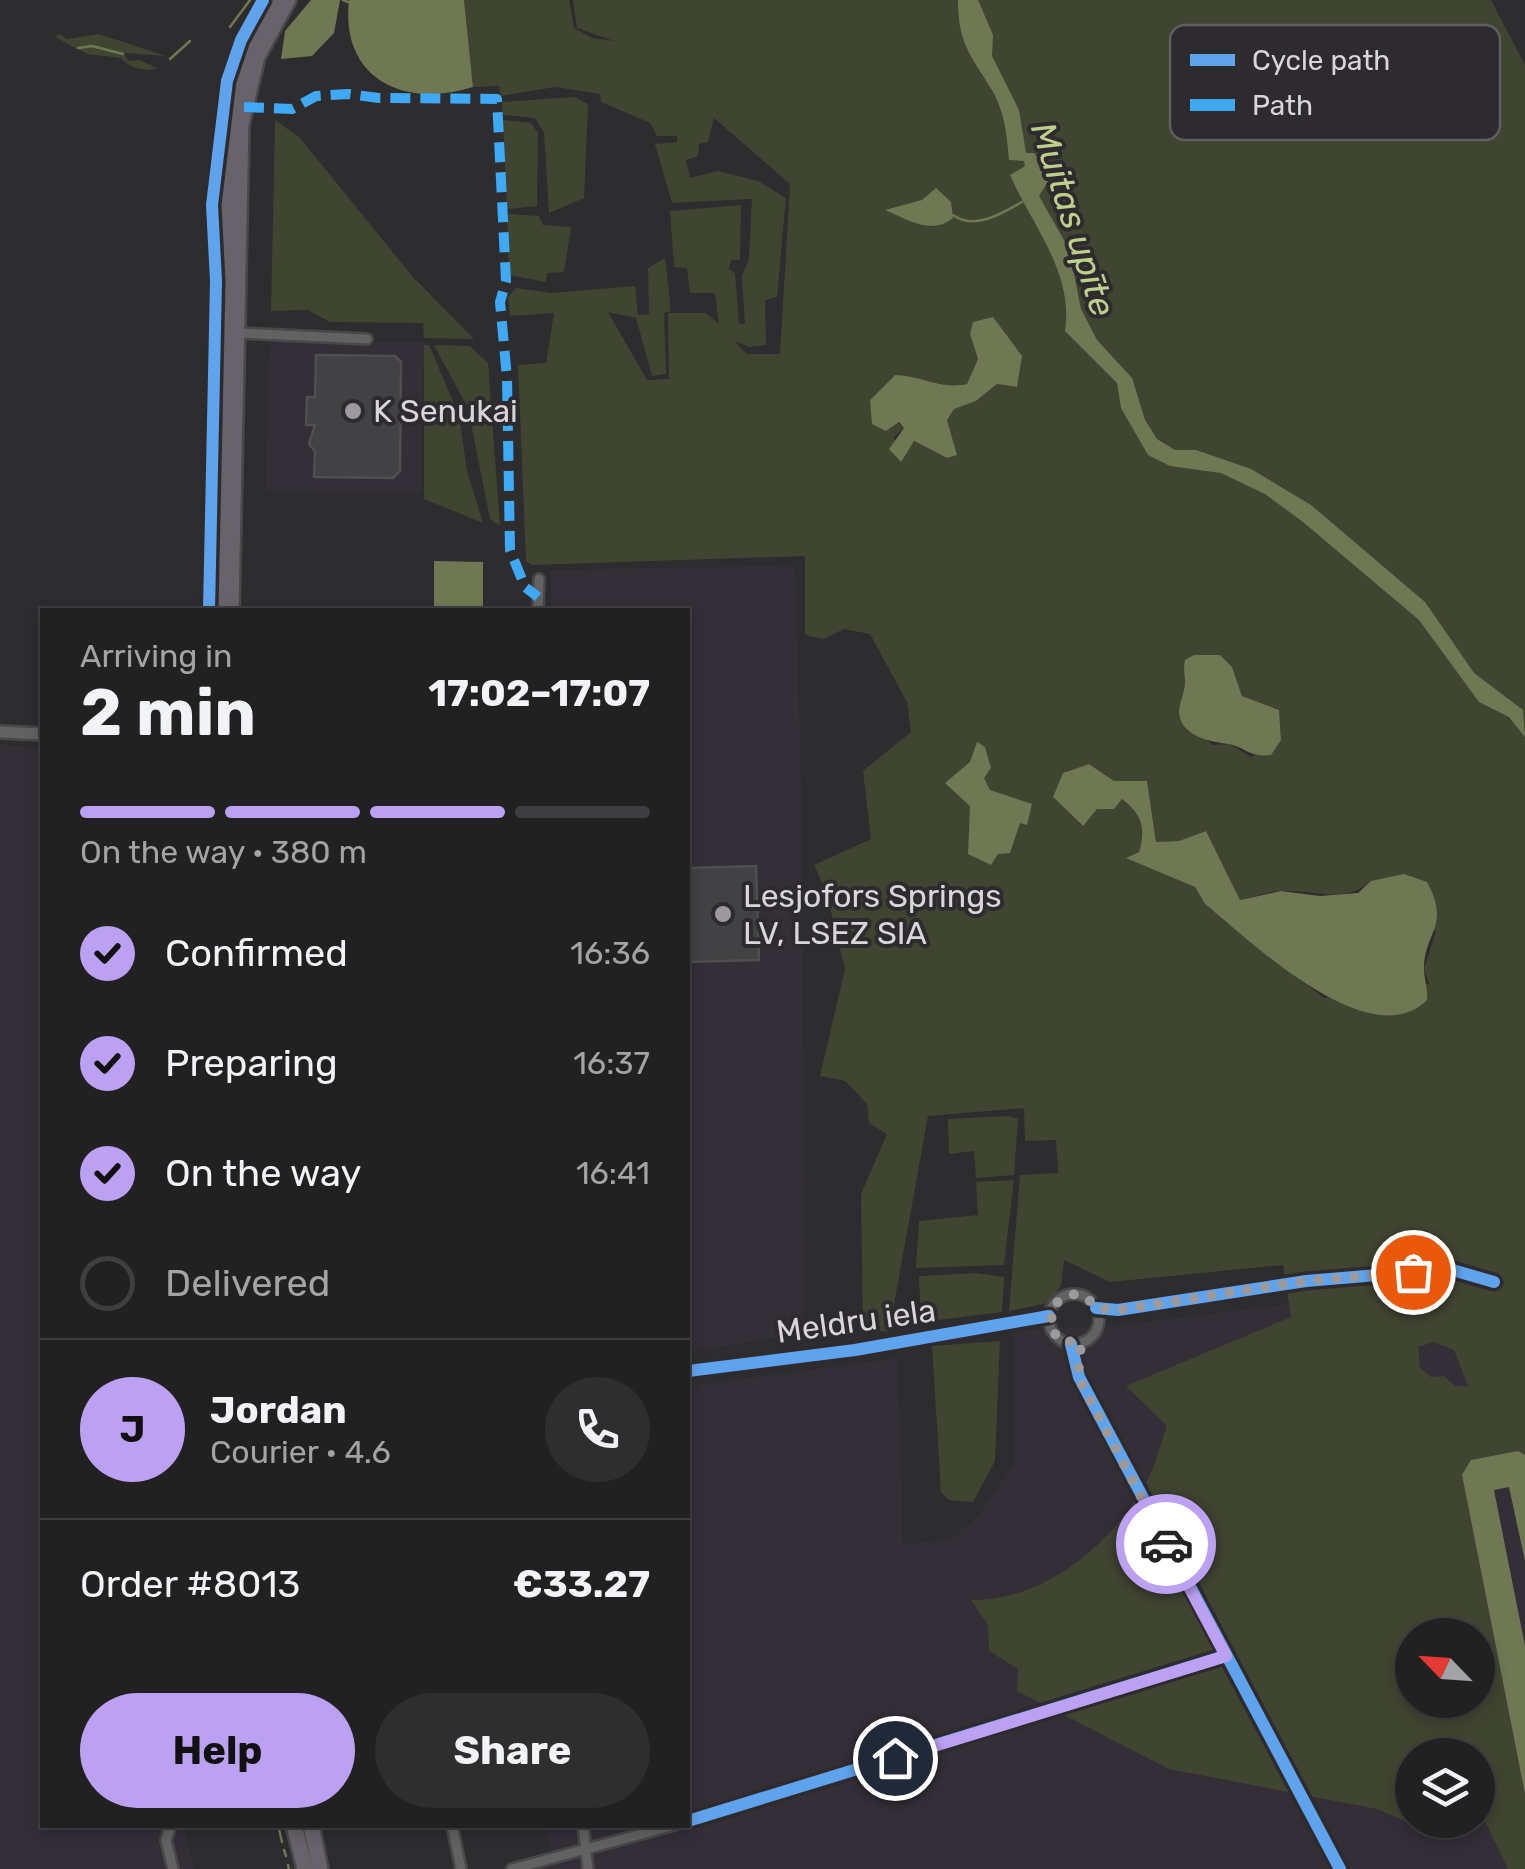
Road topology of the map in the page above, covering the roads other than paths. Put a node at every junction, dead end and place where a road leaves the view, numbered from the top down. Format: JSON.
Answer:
{"nodes":[{"id":1,"x":273,"y":0,"type":"edge"},
{"id":2,"x":288,"y":0,"type":"edge"},
{"id":3,"x":238,"y":333,"type":"junction"},
{"id":4,"x":367,"y":338,"type":"dead end"},
{"id":5,"x":539,"y":579,"type":"dead end"},
{"id":6,"x":217,"y":608,"type":"edge"},
{"id":7,"x":232,"y":608,"type":"edge"},
{"id":8,"x":538,"y":608,"type":"edge"},
{"id":9,"x":0,"y":732,"type":"edge"},
{"id":10,"x":40,"y":734,"type":"edge"},
{"id":11,"x":1494,"y":1282,"type":"dead end"},
{"id":12,"x":1097,"y":1313,"type":"junction"},
{"id":13,"x":1050,"y":1321,"type":"junction"},
{"id":14,"x":1076,"y":1343,"type":"junction"},
{"id":15,"x":690,"y":1371,"type":"edge"},
{"id":16,"x":1226,"y":1656,"type":"junction"},
{"id":17,"x":690,"y":1820,"type":"edge"},
{"id":18,"x":170,"y":1828,"type":"edge"},
{"id":19,"x":295,"y":1828,"type":"edge"},
{"id":20,"x":311,"y":1828,"type":"edge"},
{"id":21,"x":453,"y":1828,"type":"edge"},
{"id":22,"x":583,"y":1828,"type":"edge"},
{"id":23,"x":664,"y":1828,"type":"edge"},
{"id":24,"x":585,"y":1850,"type":"junction"},
{"id":25,"x":172,"y":1869,"type":"edge"},
{"id":26,"x":304,"y":1869,"type":"edge"},
{"id":27,"x":320,"y":1869,"type":"edge"},
{"id":28,"x":461,"y":1869,"type":"edge"},
{"id":29,"x":512,"y":1869,"type":"edge"},
{"id":30,"x":588,"y":1869,"type":"edge"},
{"id":31,"x":1340,"y":1869,"type":"edge"}],
"edges":[{"from":1,"to":6,"type":"highway"},
{"from":2,"to":3,"type":"highway"},
{"from":3,"to":4,"type":"street"},
{"from":3,"to":7,"type":"highway"},
{"from":5,"to":8,"type":"street"},
{"from":9,"to":10,"type":"main road"},
{"from":11,"to":12,"type":"street"},
{"from":12,"to":13,"type":"street"},
{"from":12,"to":14,"type":"street"},
{"from":13,"to":14,"type":"street"},
{"from":13,"to":15,"type":"street","name":"Meldru iela"},
{"from":14,"to":16,"type":"street"},
{"from":16,"to":17,"type":"street"},
{"from":16,"to":31,"type":"street"},
{"from":18,"to":25,"type":"street"},
{"from":19,"to":26,"type":"highway"},
{"from":20,"to":27,"type":"highway"},
{"from":21,"to":28,"type":"street"},
{"from":22,"to":24,"type":"street"},
{"from":23,"to":24,"type":"street"},
{"from":24,"to":29,"type":"street"},
{"from":24,"to":30,"type":"street"}]}
